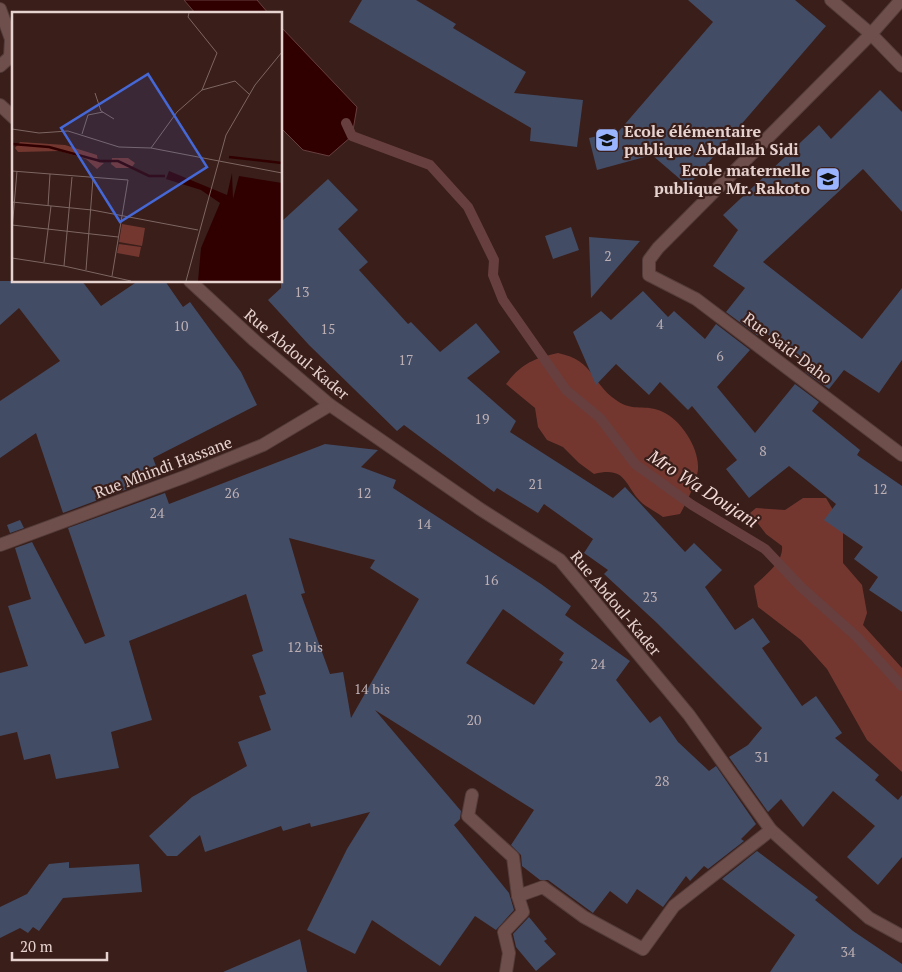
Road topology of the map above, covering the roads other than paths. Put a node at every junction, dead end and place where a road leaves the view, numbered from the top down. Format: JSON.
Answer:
{"nodes":[{"id":1,"x":831,"y":0,"type":"edge"},
{"id":2,"x":901,"y":0,"type":"edge"},
{"id":3,"x":0,"y":10,"type":"edge"},
{"id":4,"x":872,"y":34,"type":"junction"},
{"id":5,"x":0,"y":66,"type":"edge"},
{"id":6,"x":902,"y":66,"type":"edge"},
{"id":7,"x":0,"y":105,"type":"edge"},
{"id":8,"x":12,"y":116,"type":"edge"},
{"id":9,"x":191,"y":282,"type":"edge"},
{"id":10,"x":330,"y":405,"type":"junction"},
{"id":11,"x":901,"y":452,"type":"edge"},
{"id":12,"x":0,"y":545,"type":"edge"},
{"id":13,"x":472,"y":795,"type":"dead end"},
{"id":14,"x":771,"y":830,"type":"junction"},
{"id":15,"x":518,"y":896,"type":"junction"},
{"id":16,"x":902,"y":936,"type":"edge"},
{"id":17,"x":506,"y":972,"type":"edge"}],
"edges":[{"from":1,"to":4,"type":"street"},
{"from":2,"to":4,"type":"street"},
{"from":3,"to":5,"type":"street"},
{"from":4,"to":6,"type":"street"},
{"from":4,"to":11,"type":"street","name":"Rue Said-Daho"},
{"from":7,"to":8,"type":"street"},
{"from":9,"to":10,"type":"street","name":"Rue Abdoul-Kader"},
{"from":10,"to":12,"type":"street","name":"Rue Mhindi Hassane"},
{"from":10,"to":14,"type":"street","name":"Rue Abdoul-Kader"},
{"from":13,"to":15,"type":"street"},
{"from":14,"to":15,"type":"street"},
{"from":14,"to":16,"type":"street","name":"Rue Abdoul-Kader"},
{"from":15,"to":17,"type":"street"}]}
